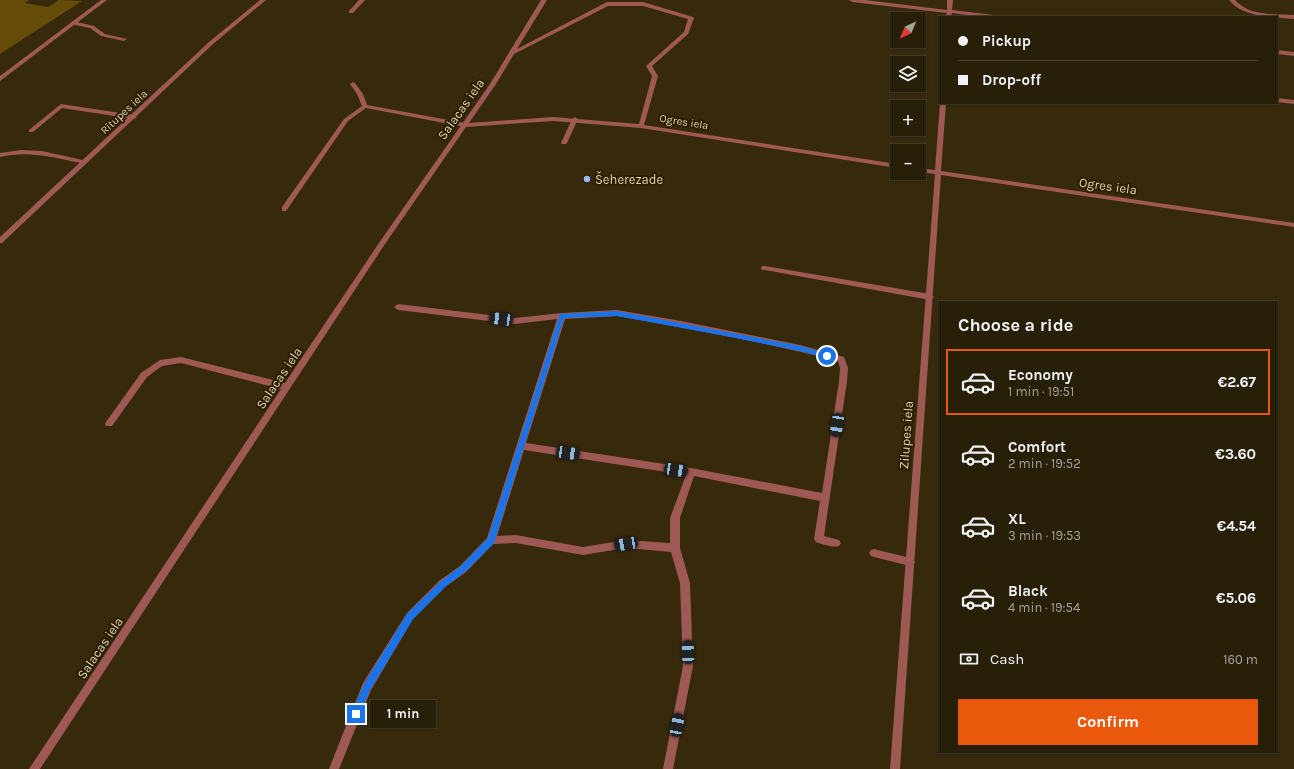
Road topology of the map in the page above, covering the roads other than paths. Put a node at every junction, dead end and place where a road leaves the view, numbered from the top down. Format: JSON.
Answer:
{"nodes":[{"id":1,"x":104,"y":0,"type":"edge"},
{"id":2,"x":263,"y":0,"type":"edge"},
{"id":3,"x":362,"y":0,"type":"edge"},
{"id":4,"x":544,"y":0,"type":"edge"},
{"id":5,"x":852,"y":0,"type":"edge"},
{"id":6,"x":950,"y":0,"type":"edge"},
{"id":7,"x":1232,"y":0,"type":"edge"},
{"id":8,"x":351,"y":12,"type":"dead end"},
{"id":9,"x":949,"y":14,"type":"edge"},
{"id":10,"x":979,"y":16,"type":"edge"},
{"id":11,"x":1294,"y":17,"type":"edge"},
{"id":12,"x":73,"y":23,"type":"junction"},
{"id":13,"x":124,"y":40,"type":"dead end"},
{"id":14,"x":1278,"y":52,"type":"edge"},
{"id":15,"x":512,"y":53,"type":"junction"},
{"id":16,"x":1294,"y":54,"type":"edge"},
{"id":17,"x":0,"y":79,"type":"edge"},
{"id":18,"x":353,"y":84,"type":"dead end"},
{"id":19,"x":1278,"y":100,"type":"edge"},
{"id":20,"x":1294,"y":102,"type":"edge"},
{"id":21,"x":943,"y":104,"type":"edge"},
{"id":22,"x":365,"y":106,"type":"junction"},
{"id":23,"x":134,"y":117,"type":"junction"},
{"id":24,"x":575,"y":119,"type":"junction"},
{"id":25,"x":465,"y":125,"type":"junction"},
{"id":26,"x":641,"y":126,"type":"junction"},
{"id":27,"x":31,"y":131,"type":"dead end"},
{"id":28,"x":564,"y":143,"type":"dead end"},
{"id":29,"x":0,"y":155,"type":"edge"},
{"id":30,"x":85,"y":162,"type":"junction"},
{"id":31,"x":890,"y":165,"type":"edge"},
{"id":32,"x":926,"y":171,"type":"edge"},
{"id":33,"x":939,"y":173,"type":"junction"},
{"id":34,"x":284,"y":209,"type":"dead end"},
{"id":35,"x":1294,"y":225,"type":"edge"},
{"id":36,"x":0,"y":241,"type":"edge"},
{"id":37,"x":765,"y":268,"type":"dead end"},
{"id":38,"x":930,"y":298,"type":"junction"},
{"id":39,"x":398,"y":307,"type":"dead end"},
{"id":40,"x":562,"y":316,"type":"junction"},
{"id":41,"x":287,"y":387,"type":"junction"},
{"id":42,"x":109,"y":424,"type":"dead end"},
{"id":43,"x":522,"y":446,"type":"junction"},
{"id":44,"x":691,"y":472,"type":"junction"},
{"id":45,"x":826,"y":498,"type":"junction"},
{"id":46,"x":491,"y":540,"type":"junction"},
{"id":47,"x":836,"y":543,"type":"dead end"},
{"id":48,"x":675,"y":548,"type":"junction"},
{"id":49,"x":874,"y":553,"type":"dead end"},
{"id":50,"x":910,"y":562,"type":"junction"},
{"id":51,"x":34,"y":769,"type":"edge"},
{"id":52,"x":334,"y":769,"type":"edge"},
{"id":53,"x":668,"y":769,"type":"edge"},
{"id":54,"x":895,"y":769,"type":"edge"}],
"edges":[{"from":1,"to":12,"type":"street"},
{"from":2,"to":23,"type":"street","name":"Rītupes iela"},
{"from":3,"to":8,"type":"street"},
{"from":4,"to":15,"type":"street","name":"Salacas iela"},
{"from":5,"to":9,"type":"street"},
{"from":6,"to":9,"type":"street"},
{"from":7,"to":11,"type":"street"},
{"from":9,"to":10,"type":"street"},
{"from":12,"to":13,"type":"street"},
{"from":12,"to":17,"type":"street"},
{"from":14,"to":16,"type":"street"},
{"from":15,"to":25,"type":"street","name":"Salacas iela"},
{"from":15,"to":26,"type":"street"},
{"from":18,"to":22,"type":"street"},
{"from":19,"to":20,"type":"street"},
{"from":21,"to":33,"type":"street","name":"Zilupes iela"},
{"from":22,"to":25,"type":"street","name":"Ogres iela"},
{"from":22,"to":34,"type":"street"},
{"from":23,"to":27,"type":"street"},
{"from":23,"to":30,"type":"street","name":"Rītupes iela"},
{"from":24,"to":25,"type":"street","name":"Ogres iela"},
{"from":24,"to":26,"type":"street","name":"Ogres iela"},
{"from":24,"to":28,"type":"street"},
{"from":25,"to":41,"type":"street","name":"Salacas iela"},
{"from":26,"to":31,"type":"street","name":"Ogres iela"},
{"from":29,"to":30,"type":"street"},
{"from":30,"to":36,"type":"street","name":"Rītupes iela"},
{"from":32,"to":33,"type":"street","name":"Ogres iela"},
{"from":33,"to":35,"type":"street","name":"Ogres iela"},
{"from":33,"to":38,"type":"street","name":"Zilupes iela"},
{"from":37,"to":38,"type":"street"},
{"from":38,"to":50,"type":"street","name":"Zilupes iela"},
{"from":39,"to":40,"type":"street"},
{"from":40,"to":43,"type":"street"},
{"from":40,"to":45,"type":"street"},
{"from":41,"to":42,"type":"street"},
{"from":41,"to":51,"type":"street","name":"Salacas iela"},
{"from":43,"to":44,"type":"street"},
{"from":43,"to":46,"type":"street"},
{"from":44,"to":45,"type":"street"},
{"from":44,"to":48,"type":"street"},
{"from":45,"to":47,"type":"street"},
{"from":46,"to":48,"type":"street"},
{"from":46,"to":52,"type":"street"},
{"from":48,"to":53,"type":"street"},
{"from":49,"to":50,"type":"street"},
{"from":50,"to":54,"type":"street","name":"Zilupes iela"}]}
